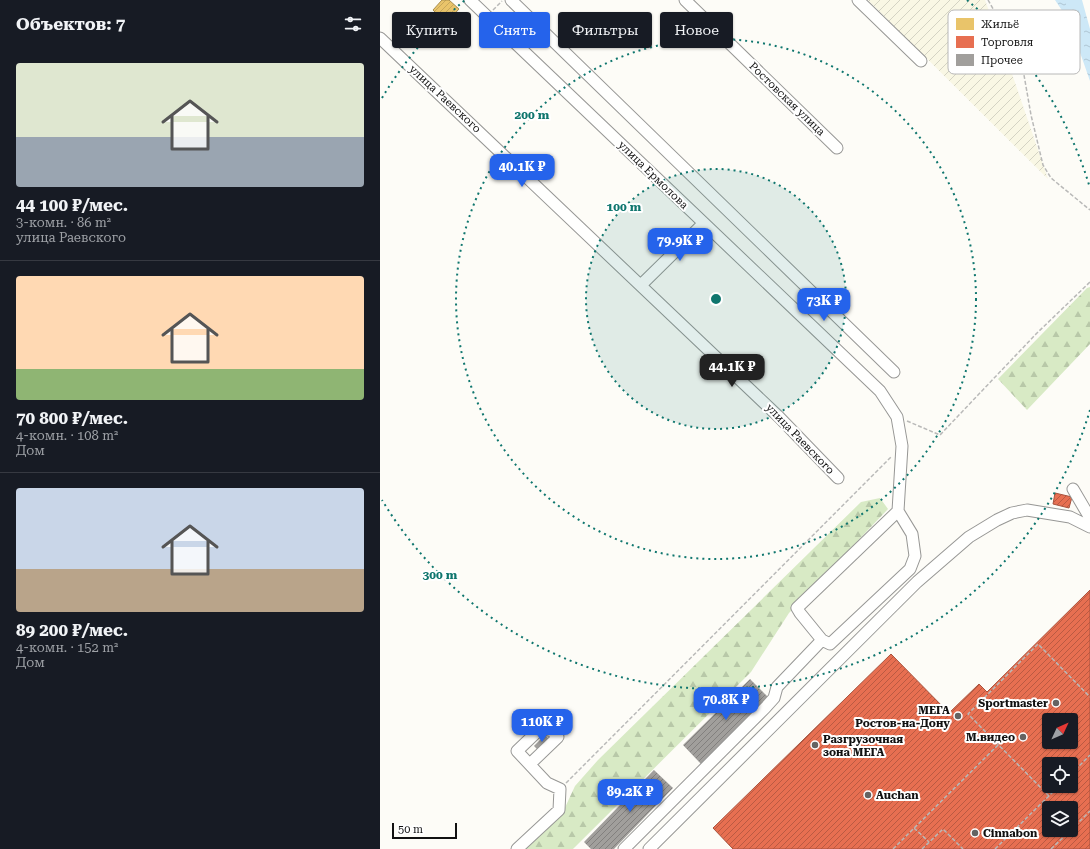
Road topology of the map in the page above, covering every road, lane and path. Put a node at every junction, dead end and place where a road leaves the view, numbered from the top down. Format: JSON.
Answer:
{"nodes":[{"id":1,"x":470,"y":0,"type":"edge"},
{"id":2,"x":503,"y":0,"type":"edge"},
{"id":3,"x":511,"y":0,"type":"edge"},
{"id":4,"x":685,"y":0,"type":"edge"},
{"id":5,"x":858,"y":0,"type":"edge"},
{"id":6,"x":988,"y":0,"type":"edge"},
{"id":7,"x":994,"y":10,"type":"edge"},
{"id":8,"x":483,"y":12,"type":"edge"},
{"id":9,"x":491,"y":12,"type":"edge"},
{"id":10,"x":380,"y":38,"type":"edge"},
{"id":11,"x":521,"y":48,"type":"edge"},
{"id":12,"x":921,"y":61,"type":"dead end"},
{"id":13,"x":1024,"y":74,"type":"edge"},
{"id":14,"x":837,"y":148,"type":"dead end"},
{"id":15,"x":1090,"y":210,"type":"edge"},
{"id":16,"x":704,"y":223,"type":"junction"},
{"id":17,"x":1090,"y":282,"type":"edge"},
{"id":18,"x":641,"y":285,"type":"junction"},
{"id":19,"x":894,"y":372,"type":"dead end"},
{"id":20,"x":897,"y":417,"type":"junction"},
{"id":21,"x":902,"y":446,"type":"junction"},
{"id":22,"x":838,"y":478,"type":"dead end"},
{"id":23,"x":1073,"y":489,"type":"dead end"},
{"id":24,"x":898,"y":511,"type":"junction"},
{"id":25,"x":1090,"y":518,"type":"edge"},
{"id":26,"x":1090,"y":527,"type":"edge"},
{"id":27,"x":822,"y":640,"type":"junction"},
{"id":28,"x":1090,"y":697,"type":"edge"},
{"id":29,"x":999,"y":744,"type":"junction"},
{"id":30,"x":1090,"y":755,"type":"edge"},
{"id":31,"x":1088,"y":758,"type":"junction"},
{"id":32,"x":1090,"y":760,"type":"edge"},
{"id":33,"x":530,"y":764,"type":"dead end"},
{"id":34,"x":1078,"y":767,"type":"edge"},
{"id":35,"x":560,"y":789,"type":"junction"},
{"id":36,"x":1052,"y":793,"type":"edge"},
{"id":37,"x":1049,"y":796,"type":"junction"},
{"id":38,"x":1090,"y":811,"type":"edge"},
{"id":39,"x":1078,"y":823,"type":"edge"},
{"id":40,"x":914,"y":828,"type":"junction"},
{"id":41,"x":1064,"y":837,"type":"edge"},
{"id":42,"x":929,"y":842,"type":"junction"},
{"id":43,"x":517,"y":849,"type":"edge"},
{"id":44,"x":624,"y":849,"type":"edge"},
{"id":45,"x":649,"y":849,"type":"edge"},
{"id":46,"x":893,"y":849,"type":"edge"},
{"id":47,"x":922,"y":849,"type":"edge"},
{"id":48,"x":963,"y":849,"type":"edge"},
{"id":49,"x":995,"y":849,"type":"edge"},
{"id":50,"x":1052,"y":849,"type":"edge"}],
"edges":[{"from":1,"to":8,"type":"street","name":"улица Ермолова"},
{"from":2,"to":9,"type":"path"},
{"from":3,"to":19,"type":"street"},
{"from":4,"to":14,"type":"street","name":"Ростовская улица"},
{"from":5,"to":12,"type":"street"},
{"from":6,"to":7,"type":"path"},
{"from":10,"to":18,"type":"street","name":"улица Раевского"},
{"from":11,"to":16,"type":"street","name":"улица Ермолова"},
{"from":13,"to":15,"type":"path"},
{"from":16,"to":18,"type":"street"},
{"from":16,"to":20,"type":"street","name":"улица Ермолова"},
{"from":17,"to":20,"type":"path"},
{"from":18,"to":22,"type":"street","name":"улица Раевского"},
{"from":20,"to":21,"type":"street","name":"улица Ермолова"},
{"from":21,"to":24,"type":"street","name":"улица Ермолова"},
{"from":21,"to":35,"type":"path"},
{"from":23,"to":25,"type":"street"},
{"from":24,"to":27,"type":"street"},
{"from":24,"to":27,"type":"street"},
{"from":26,"to":45,"type":"street"},
{"from":27,"to":44,"type":"street"},
{"from":28,"to":29,"type":"path"},
{"from":29,"to":37,"type":"path"},
{"from":29,"to":40,"type":"path"},
{"from":30,"to":31,"type":"path"},
{"from":31,"to":32,"type":"path"},
{"from":31,"to":34,"type":"path"},
{"from":33,"to":35,"type":"street"},
{"from":35,"to":43,"type":"street"},
{"from":36,"to":37,"type":"path"},
{"from":37,"to":49,"type":"path"},
{"from":38,"to":39,"type":"path"},
{"from":40,"to":42,"type":"path"},
{"from":40,"to":46,"type":"path"},
{"from":41,"to":50,"type":"path"},
{"from":42,"to":47,"type":"path"},
{"from":42,"to":48,"type":"path"}]}
